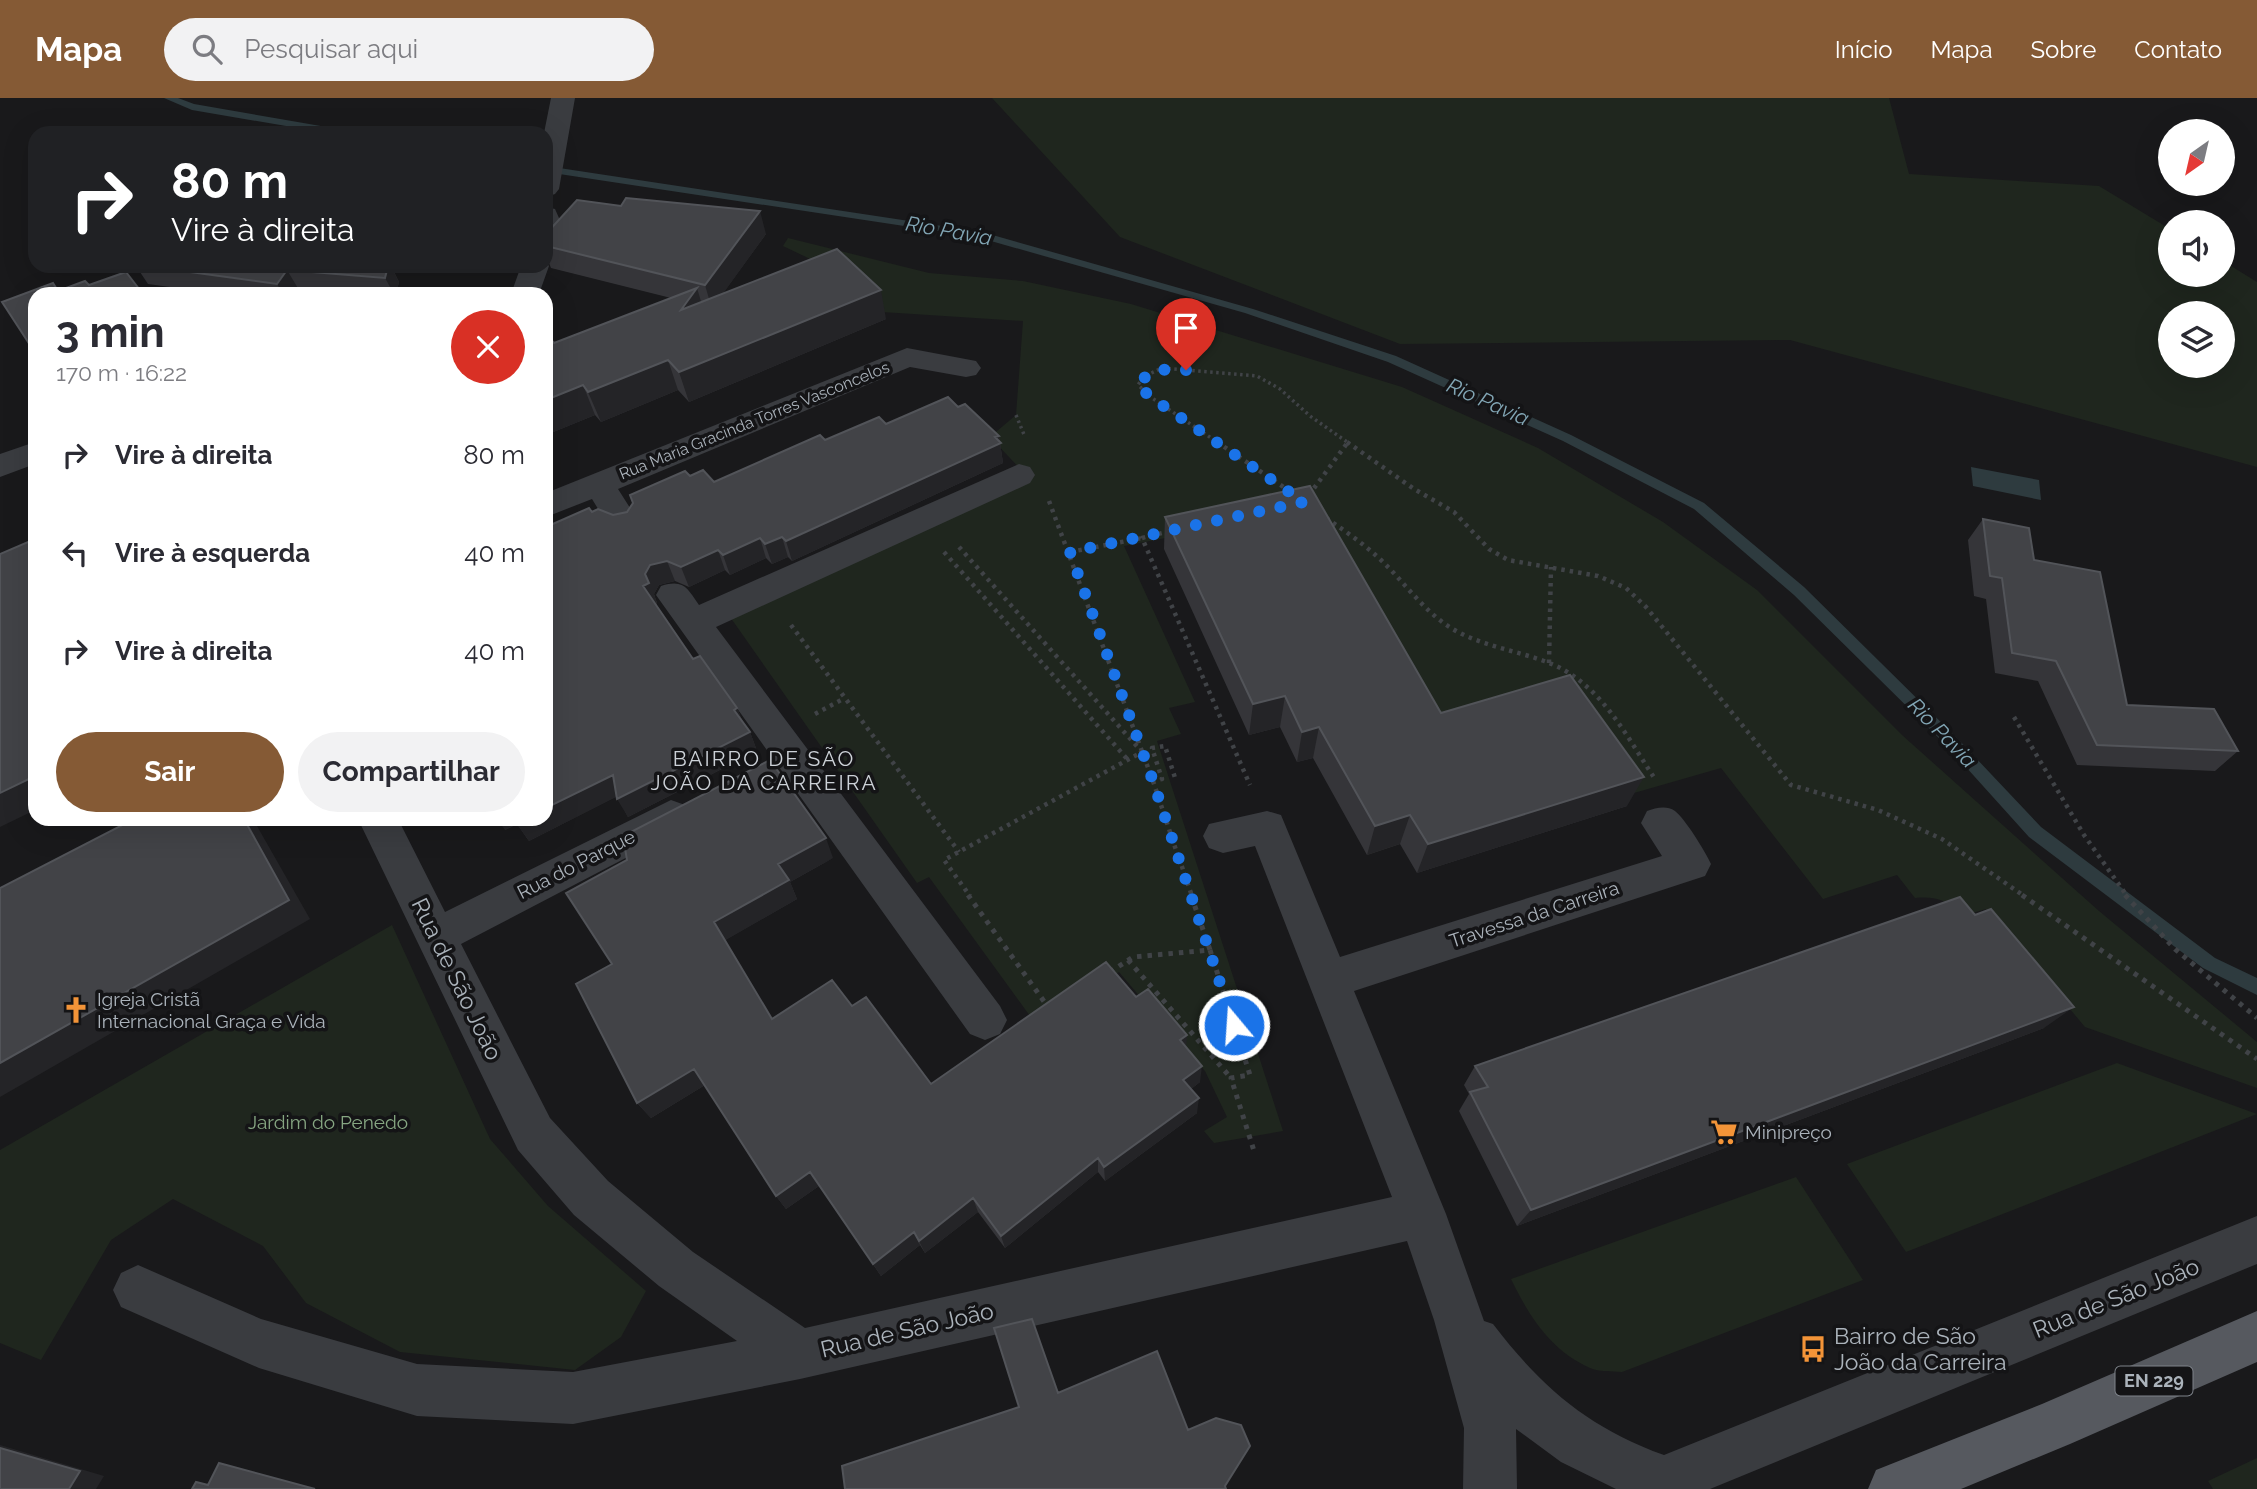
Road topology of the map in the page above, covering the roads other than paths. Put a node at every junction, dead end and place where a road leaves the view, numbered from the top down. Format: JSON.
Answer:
{"nodes":[{"id":1,"x":563,"y":98,"type":"edge"},
{"id":2,"x":553,"y":148,"type":"edge"},
{"id":3,"x":966,"y":368,"type":"dead end"},
{"id":4,"x":28,"y":455,"type":"edge"},
{"id":5,"x":0,"y":466,"type":"edge"},
{"id":6,"x":1032,"y":483,"type":"road end"},
{"id":7,"x":598,"y":484,"type":"junction"},
{"id":8,"x":553,"y":503,"type":"edge"},
{"id":9,"x":623,"y":522,"type":"edge"},
{"id":10,"x":791,"y":754,"type":"junction"},
{"id":11,"x":754,"y":773,"type":"edge"},
{"id":12,"x":704,"y":799,"type":"edge"},
{"id":13,"x":1660,"y":804,"type":"road end"},
{"id":14,"x":382,"y":826,"type":"edge"},
{"id":15,"x":1223,"y":836,"type":"dead end"},
{"id":16,"x":437,"y":936,"type":"junction"},
{"id":17,"x":1328,"y":980,"type":"junction"},
{"id":18,"x":985,"y":1020,"type":"dead end"},
{"id":19,"x":1422,"y":1214,"type":"junction"},
{"id":20,"x":2257,"y":1240,"type":"edge"},
{"id":21,"x":138,"y":1290,"type":"dead end"},
{"id":22,"x":1460,"y":1320,"type":"junction"},
{"id":23,"x":2257,"y":1336,"type":"edge"},
{"id":24,"x":800,"y":1354,"type":"junction"},
{"id":25,"x":2052,"y":1426,"type":"junction"},
{"id":26,"x":1655,"y":1485,"type":"edge"},
{"id":27,"x":1490,"y":1489,"type":"edge"},
{"id":28,"x":1895,"y":1489,"type":"edge"},
{"id":29,"x":1946,"y":1489,"type":"edge"}],
"edges":[{"from":1,"to":2,"type":"street"},
{"from":3,"to":7,"type":"street","name":"Rua Maria Gracinda Torres Vasconcelos"},
{"from":4,"to":5,"type":"street"},
{"from":6,"to":10,"type":"street"},
{"from":7,"to":8,"type":"street","name":"Rua Maria Gracinda Torres Vasconcelos"},
{"from":7,"to":9,"type":"street"},
{"from":10,"to":11,"type":"street"},
{"from":10,"to":18,"type":"street"},
{"from":12,"to":16,"type":"street","name":"Rua do Parque"},
{"from":13,"to":17,"type":"street","name":"Travessa da Carreira"},
{"from":14,"to":16,"type":"street","name":"Rua de São João"},
{"from":15,"to":17,"type":"street"},
{"from":16,"to":24,"type":"street","name":"Rua de São João"},
{"from":17,"to":19,"type":"street"},
{"from":19,"to":22,"type":"street","name":"Rua de São João"},
{"from":19,"to":24,"type":"street","name":"Rua de São João"},
{"from":20,"to":26,"type":"street","name":"Rua de São João"},
{"from":21,"to":24,"type":"street"},
{"from":22,"to":26,"type":"street","name":"Rua de São João"},
{"from":22,"to":27,"type":"street","name":"Rua de São João"},
{"from":23,"to":25,"type":"main road","number":"EN 229"},
{"from":25,"to":28,"type":"main road","number":"EN 229"},
{"from":25,"to":29,"type":"main road","number":"EN 229"}]}
